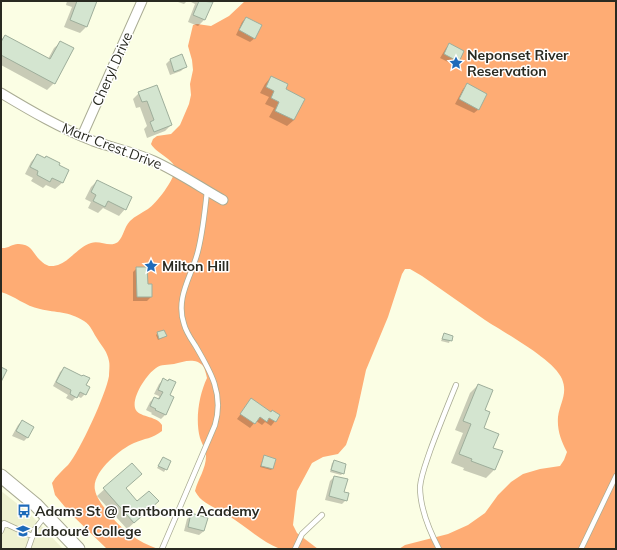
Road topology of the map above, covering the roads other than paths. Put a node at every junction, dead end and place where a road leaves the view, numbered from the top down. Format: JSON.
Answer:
{"nodes":[{"id":1,"x":142,"y":1,"type":"edge"},
{"id":2,"x":1,"y":93,"type":"edge"},
{"id":3,"x":82,"y":136,"type":"junction"},
{"id":4,"x":207,"y":191,"type":"junction"},
{"id":5,"x":223,"y":200,"type":"dead end"},
{"id":6,"x":456,"y":385,"type":"dead end"},
{"id":7,"x":1,"y":476,"type":"edge"},
{"id":8,"x":616,"y":476,"type":"edge"},
{"id":9,"x":46,"y":514,"type":"junction"},
{"id":10,"x":322,"y":515,"type":"dead end"},
{"id":11,"x":1,"y":531,"type":"edge"},
{"id":12,"x":32,"y":536,"type":"junction"},
{"id":13,"x":28,"y":549,"type":"edge"},
{"id":14,"x":78,"y":549,"type":"edge"},
{"id":15,"x":162,"y":549,"type":"edge"},
{"id":16,"x":294,"y":549,"type":"edge"},
{"id":17,"x":439,"y":549,"type":"edge"},
{"id":18,"x":581,"y":549,"type":"edge"}],
"edges":[{"from":1,"to":3,"type":"street","name":"Cheryl Drive"},
{"from":2,"to":3,"type":"street","name":"Marr Crest Drive"},
{"from":3,"to":4,"type":"street","name":"Marr Crest Drive"},
{"from":4,"to":5,"type":"street","name":"Marr Crest Drive"},
{"from":4,"to":15,"type":"lane"},
{"from":6,"to":17,"type":"lane"},
{"from":7,"to":9,"type":"main road"},
{"from":8,"to":18,"type":"lane"},
{"from":9,"to":12,"type":"lane"},
{"from":9,"to":14,"type":"main road"},
{"from":10,"to":16,"type":"lane"},
{"from":11,"to":12,"type":"lane"},
{"from":12,"to":13,"type":"lane"}]}
